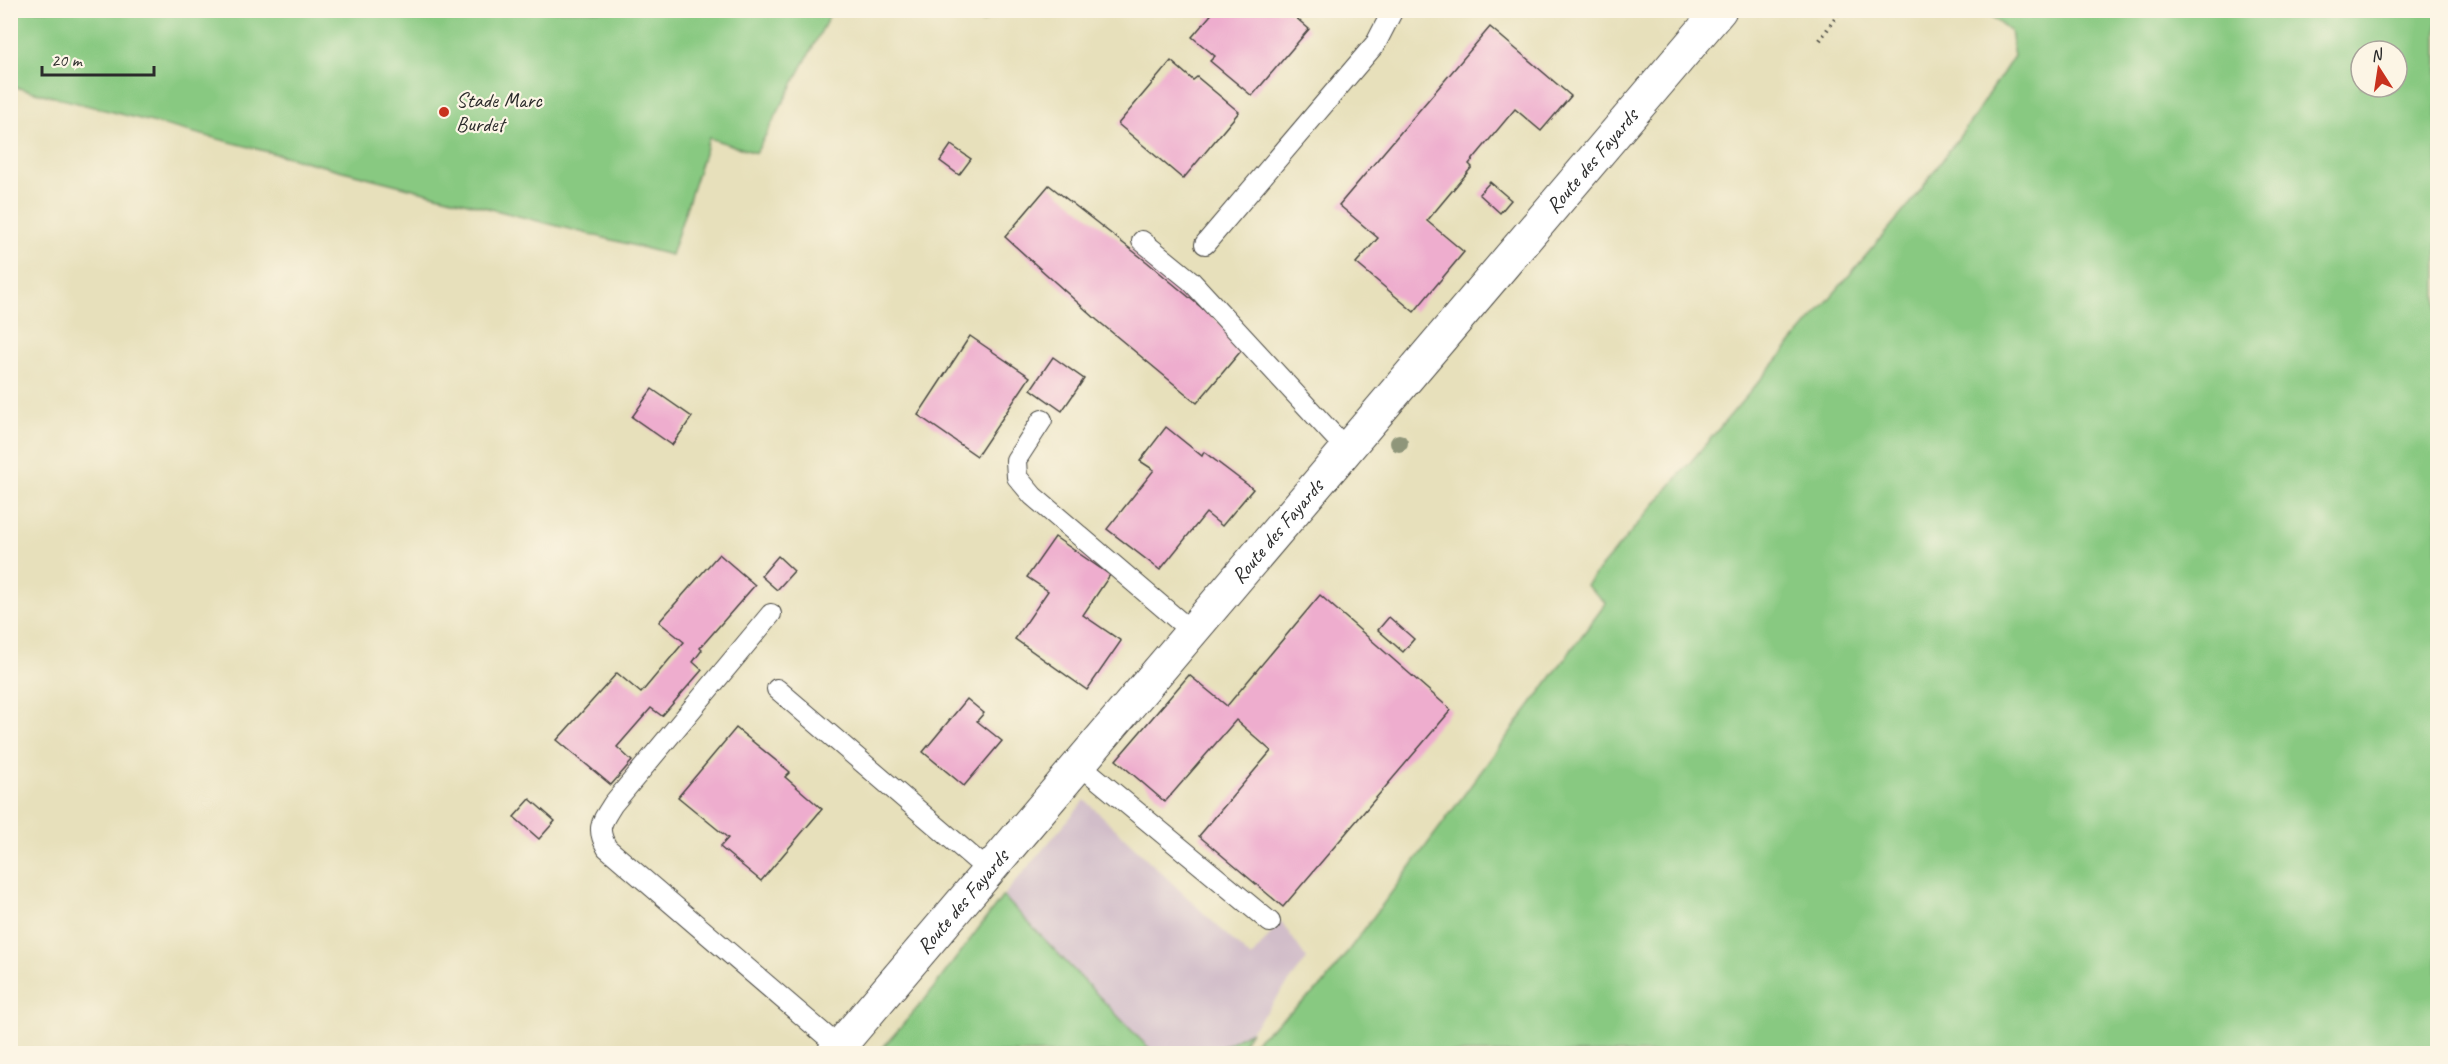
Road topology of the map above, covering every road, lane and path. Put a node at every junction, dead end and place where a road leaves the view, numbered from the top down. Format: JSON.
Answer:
{"nodes":[{"id":1,"x":1393,"y":10,"type":"edge"},
{"id":2,"x":1720,"y":10,"type":"edge"},
{"id":3,"x":1841,"y":10,"type":"edge"},
{"id":4,"x":1820,"y":40,"type":"dead end"},
{"id":5,"x":1142,"y":242,"type":"dead end"},
{"id":6,"x":1205,"y":244,"type":"dead end"},
{"id":7,"x":1042,"y":420,"type":"dead end"},
{"id":8,"x":1347,"y":450,"type":"junction"},
{"id":9,"x":771,"y":614,"type":"dead end"},
{"id":10,"x":1192,"y":632,"type":"junction"},
{"id":11,"x":777,"y":689,"type":"dead end"},
{"id":12,"x":1079,"y":765,"type":"junction"},
{"id":13,"x":990,"y":872,"type":"junction"},
{"id":14,"x":1270,"y":922,"type":"dead end"},
{"id":15,"x":836,"y":1050,"type":"edge"}],
"edges":[{"from":1,"to":6,"type":"lane"},
{"from":2,"to":8,"type":"main road","name":"Route des Fayards"},
{"from":3,"to":4,"type":"path"},
{"from":5,"to":8,"type":"lane"},
{"from":7,"to":10,"type":"lane"},
{"from":8,"to":10,"type":"main road","name":"Route des Fayards"},
{"from":9,"to":15,"type":"lane"},
{"from":10,"to":12,"type":"main road","name":"Route des Fayards"},
{"from":11,"to":13,"type":"lane"},
{"from":12,"to":13,"type":"main road","name":"Route des Fayards"},
{"from":12,"to":14,"type":"lane"},
{"from":13,"to":15,"type":"main road","name":"Route des Fayards"}]}
